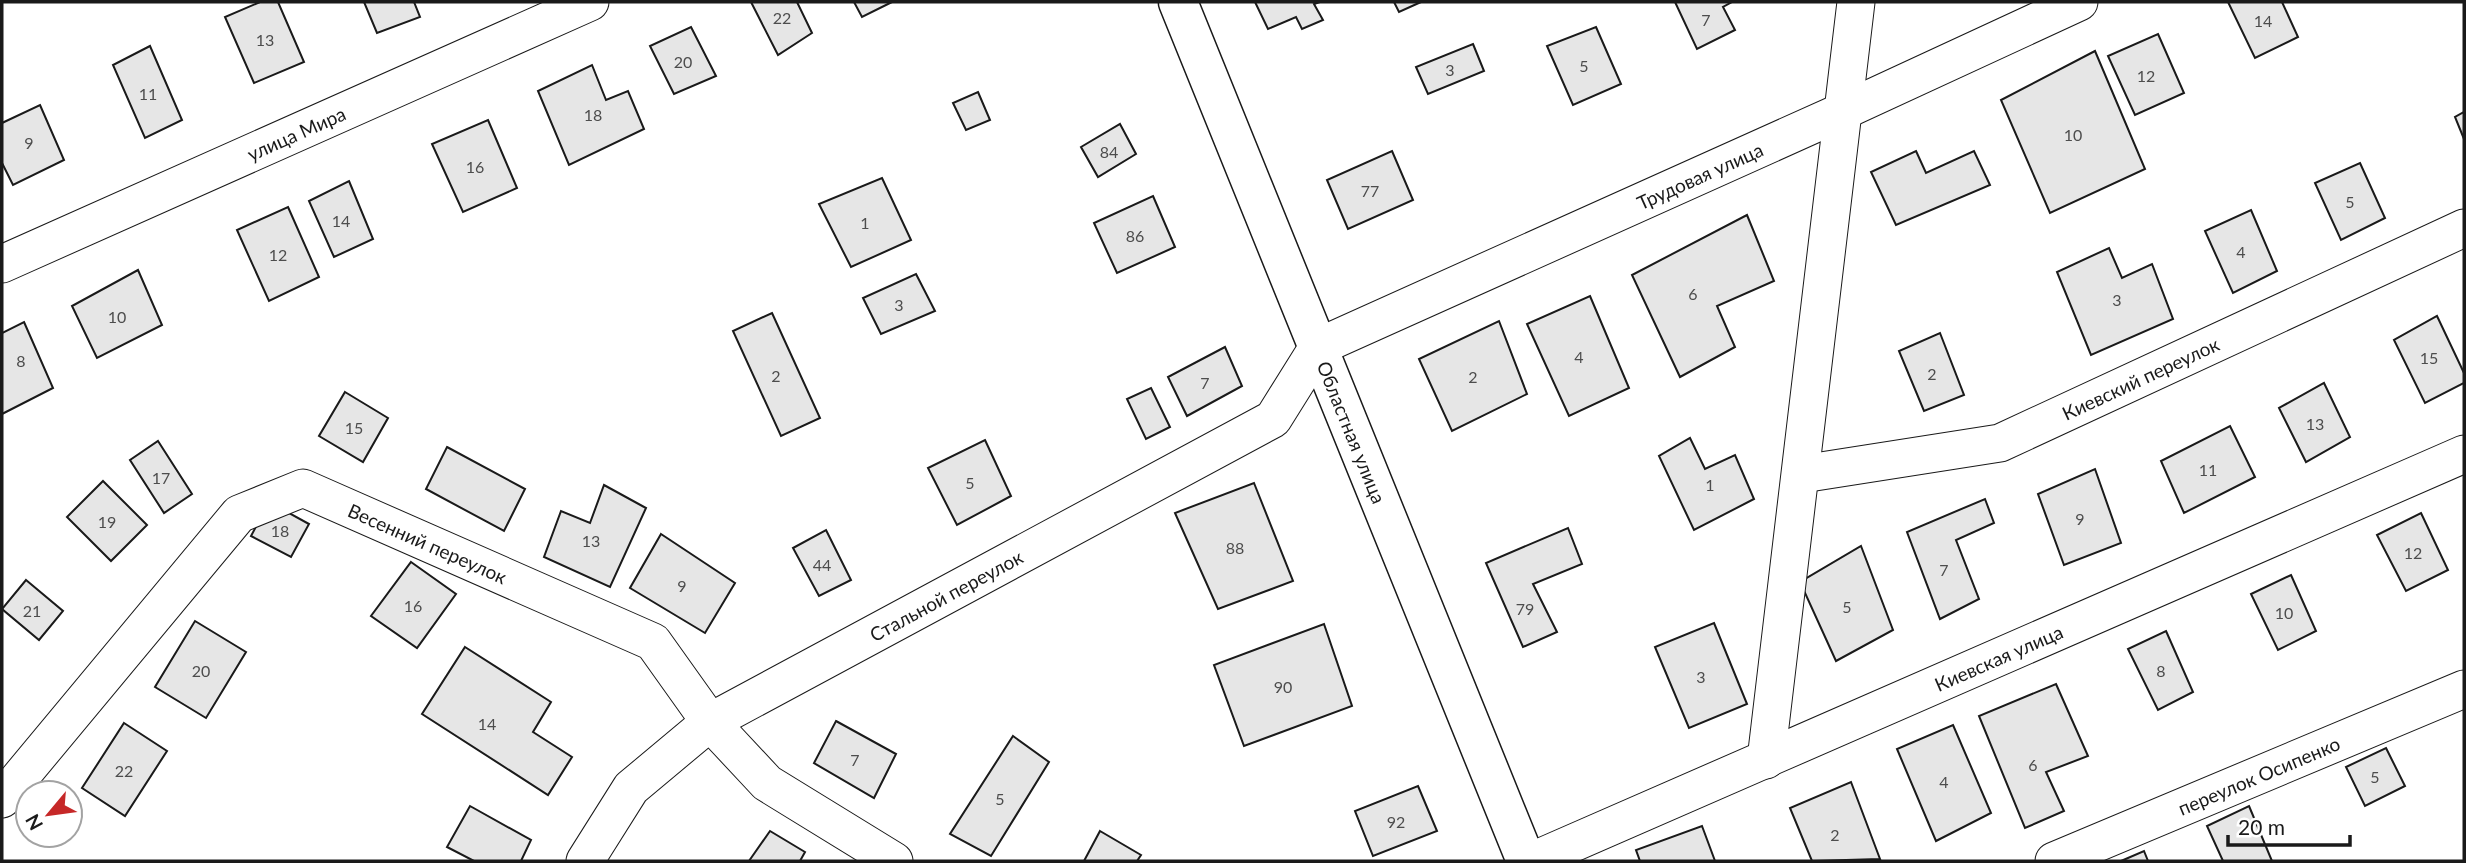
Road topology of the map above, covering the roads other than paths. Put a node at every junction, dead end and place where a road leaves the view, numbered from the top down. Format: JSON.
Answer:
{"nodes":[{"id":1,"x":590,"y":2,"type":"edge"},
{"id":2,"x":1856,"y":2,"type":"edge"},
{"id":3,"x":2079,"y":2,"type":"edge"},
{"id":4,"x":1186,"y":4,"type":"edge"},
{"id":5,"x":1841,"y":113,"type":"junction"},
{"id":6,"x":2464,"y":228,"type":"edge"},
{"id":7,"x":2,"y":264,"type":"edge"},
{"id":8,"x":1318,"y":347,"type":"junction"},
{"id":9,"x":2464,"y":454,"type":"edge"},
{"id":10,"x":1802,"y":474,"type":"junction"},
{"id":11,"x":2464,"y":689,"type":"edge"},
{"id":12,"x":710,"y":722,"type":"junction"},
{"id":13,"x":1766,"y":760,"type":"junction"},
{"id":14,"x":2,"y":799,"type":"edge"},
{"id":15,"x":586,"y":861,"type":"edge"},
{"id":16,"x":894,"y":861,"type":"edge"},
{"id":17,"x":1526,"y":861,"type":"edge"},
{"id":18,"x":1532,"y":861,"type":"edge"},
{"id":19,"x":2054,"y":861,"type":"edge"}],
"edges":[{"from":1,"to":7,"type":"street","name":"улица Мира"},
{"from":2,"to":5,"type":"street"},
{"from":3,"to":5,"type":"street","name":"Трудовая улица"},
{"from":4,"to":8,"type":"main road","name":"Областная улица"},
{"from":5,"to":8,"type":"street","name":"Трудовая улица"},
{"from":5,"to":10,"type":"street"},
{"from":6,"to":10,"type":"street","name":"Киевский переулок"},
{"from":8,"to":12,"type":"street","name":"Стальной переулок"},
{"from":8,"to":17,"type":"main road","name":"Областная улица"},
{"from":9,"to":13,"type":"street","name":"Киевская улица"},
{"from":10,"to":13,"type":"street"},
{"from":11,"to":19,"type":"street","name":"переулок Осипенко"},
{"from":12,"to":14,"type":"street","name":"Весенний переулок"},
{"from":12,"to":15,"type":"street","name":"Стальной переулок"},
{"from":12,"to":16,"type":"street","name":"Весенний переулок"},
{"from":13,"to":18,"type":"street","name":"Киевская улица"}]}
